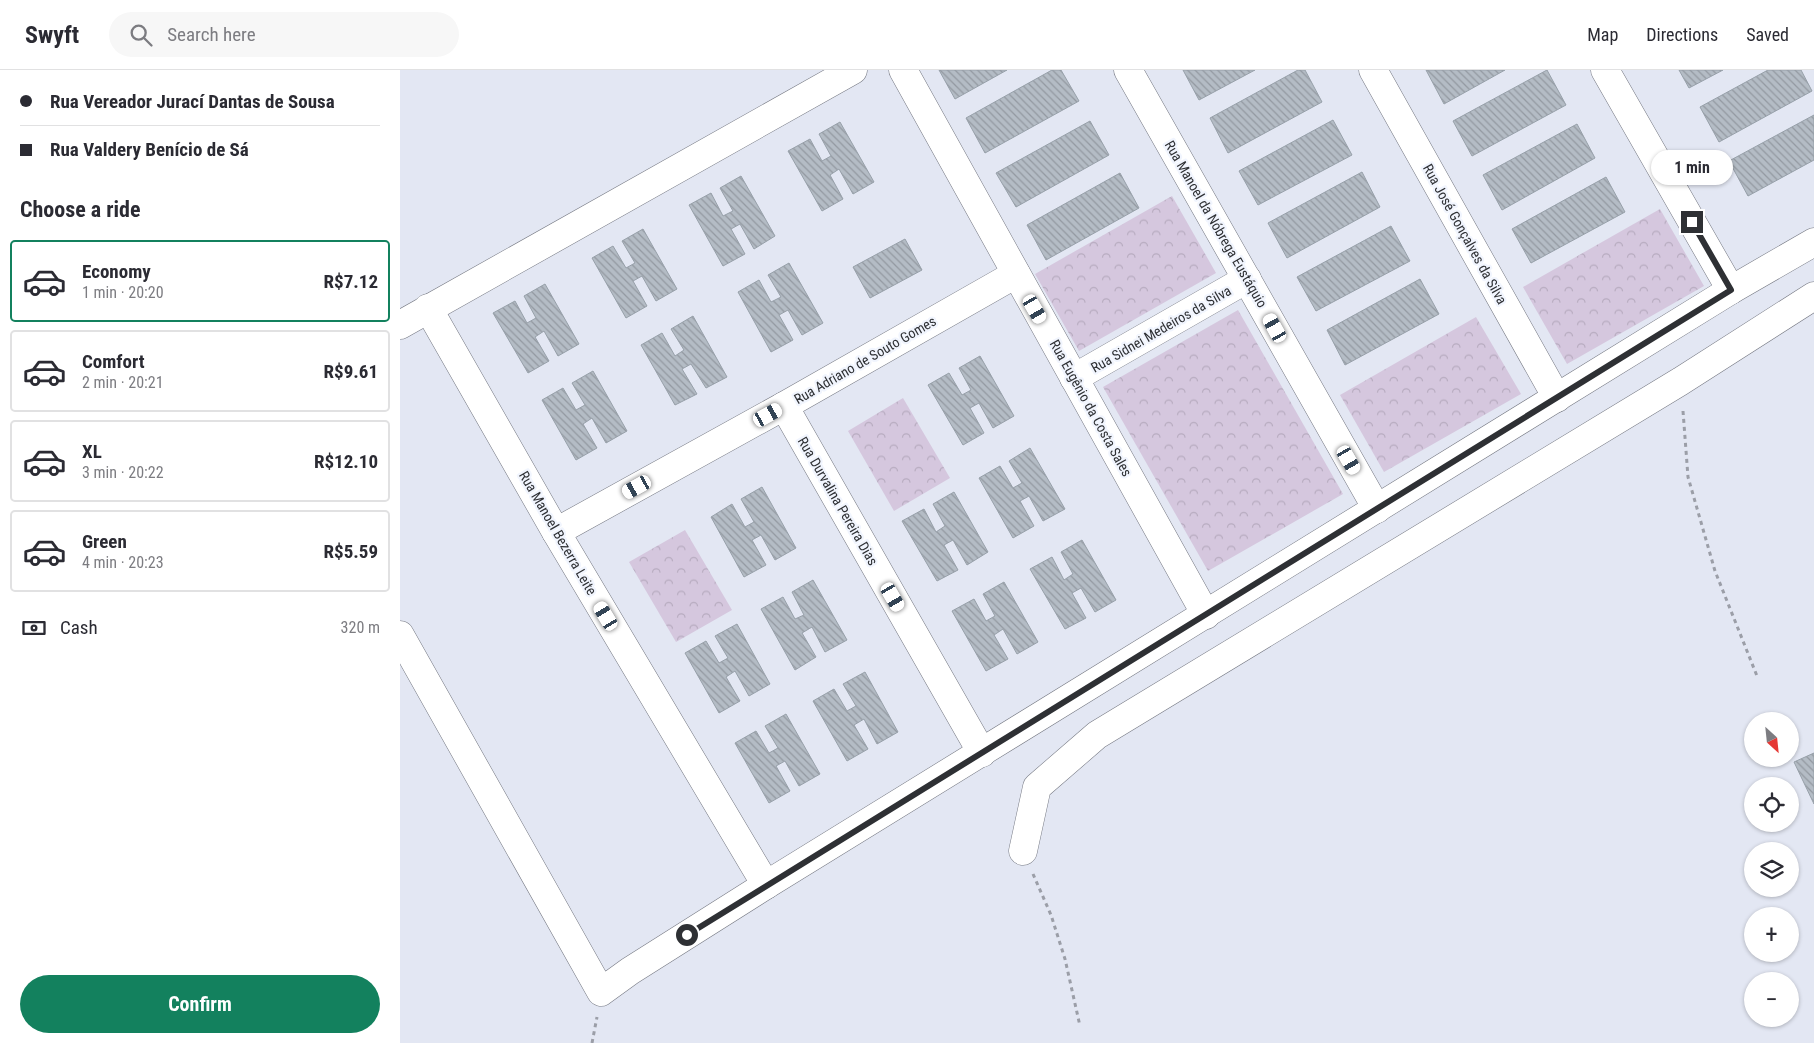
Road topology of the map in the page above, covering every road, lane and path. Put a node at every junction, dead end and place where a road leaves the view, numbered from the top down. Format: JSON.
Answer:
{"nodes":[{"id":1,"x":853,"y":70,"type":"edge"},
{"id":2,"x":903,"y":70,"type":"edge"},
{"id":3,"x":1128,"y":70,"type":"edge"},
{"id":4,"x":1373,"y":70,"type":"edge"},
{"id":5,"x":1605,"y":70,"type":"edge"},
{"id":6,"x":1814,"y":242,"type":"edge"},
{"id":7,"x":1016,"y":274,"type":"junction"},
{"id":8,"x":1247,"y":279,"type":"junction"},
{"id":9,"x":1731,"y":290,"type":"junction"},
{"id":10,"x":1814,"y":296,"type":"edge"},
{"id":11,"x":428,"y":308,"type":"junction"},
{"id":12,"x":400,"y":325,"type":"edge"},
{"id":13,"x":1074,"y":378,"type":"junction"},
{"id":14,"x":1681,"y":381,"type":"junction"},
{"id":15,"x":1557,"y":398,"type":"junction"},
{"id":16,"x":784,"y":406,"type":"junction"},
{"id":17,"x":1377,"y":509,"type":"junction"},
{"id":18,"x":556,"y":532,"type":"junction"},
{"id":19,"x":1206,"y":615,"type":"junction"},
{"id":20,"x":400,"y":635,"type":"edge"},
{"id":21,"x":1758,"y":676,"type":"dead end"},
{"id":22,"x":982,"y":753,"type":"junction"},
{"id":23,"x":1023,"y":850,"type":"joint"},
{"id":24,"x":766,"y":885,"type":"junction"},
{"id":25,"x":1080,"y":1026,"type":"dead end"}],
"edges":[{"from":1,"to":11,"type":"street"},
{"from":2,"to":7,"type":"street","name":"Rua Eugênio da Costa Sales"},
{"from":3,"to":8,"type":"street","name":"Rua Manoel da Nóbrega Eustáquio"},
{"from":4,"to":15,"type":"street","name":"Rua José Gonçalves da Silva"},
{"from":5,"to":9,"type":"street"},
{"from":6,"to":9,"type":"street"},
{"from":7,"to":13,"type":"street","name":"Rua Eugênio da Costa Sales"},
{"from":7,"to":16,"type":"street","name":"Rua Adriano de Souto Gomes"},
{"from":8,"to":13,"type":"street","name":"Rua Sidnei Medeiros da Silva"},
{"from":8,"to":17,"type":"street","name":"Rua Manoel da Nóbrega Eustáquio"},
{"from":9,"to":15,"type":"street"},
{"from":10,"to":14,"type":"street"},
{"from":11,"to":12,"type":"street"},
{"from":11,"to":18,"type":"street","name":"Rua Manoel Bezerra Leite"},
{"from":13,"to":19,"type":"street","name":"Rua Eugênio da Costa Sales"},
{"from":14,"to":21,"type":"path"},
{"from":14,"to":23,"type":"street"},
{"from":15,"to":17,"type":"street"},
{"from":16,"to":18,"type":"street","name":"Rua Adriano de Souto Gomes"},
{"from":16,"to":22,"type":"street","name":"Rua Durvalina Pereira Dias"},
{"from":17,"to":19,"type":"street"},
{"from":18,"to":24,"type":"street","name":"Rua Manoel Bezerra Leite"},
{"from":19,"to":22,"type":"street"},
{"from":20,"to":24,"type":"street"},
{"from":22,"to":24,"type":"street"},
{"from":23,"to":25,"type":"path"}]}
